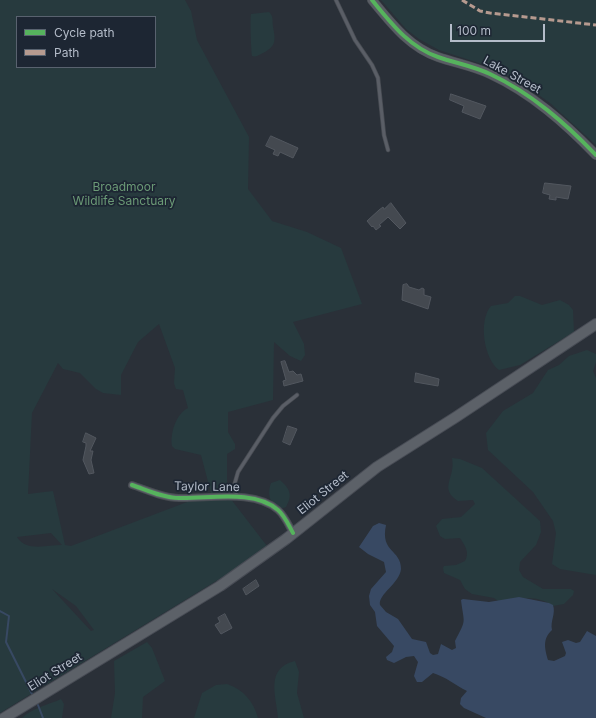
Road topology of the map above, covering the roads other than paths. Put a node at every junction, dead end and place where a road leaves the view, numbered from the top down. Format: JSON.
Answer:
{"nodes":[{"id":1,"x":336,"y":0,"type":"edge"},
{"id":2,"x":372,"y":0,"type":"edge"},
{"id":3,"x":388,"y":150,"type":"dead end"},
{"id":4,"x":596,"y":155,"type":"edge"},
{"id":5,"x":596,"y":324,"type":"edge"},
{"id":6,"x":297,"y":395,"type":"dead end"},
{"id":7,"x":132,"y":485,"type":"dead end"},
{"id":8,"x":237,"y":497,"type":"junction"},
{"id":9,"x":293,"y":534,"type":"junction"},
{"id":10,"x":4,"y":718,"type":"edge"}],
"edges":[{"from":1,"to":3,"type":"lane"},
{"from":2,"to":4,"type":"street","name":"Lake Street"},
{"from":5,"to":9,"type":"main road","name":"Eliot Street"},
{"from":6,"to":8,"type":"lane"},
{"from":7,"to":8,"type":"street","name":"Taylor Lane"},
{"from":8,"to":9,"type":"street","name":"Taylor Lane"},
{"from":9,"to":10,"type":"main road","name":"Eliot Street"}]}
